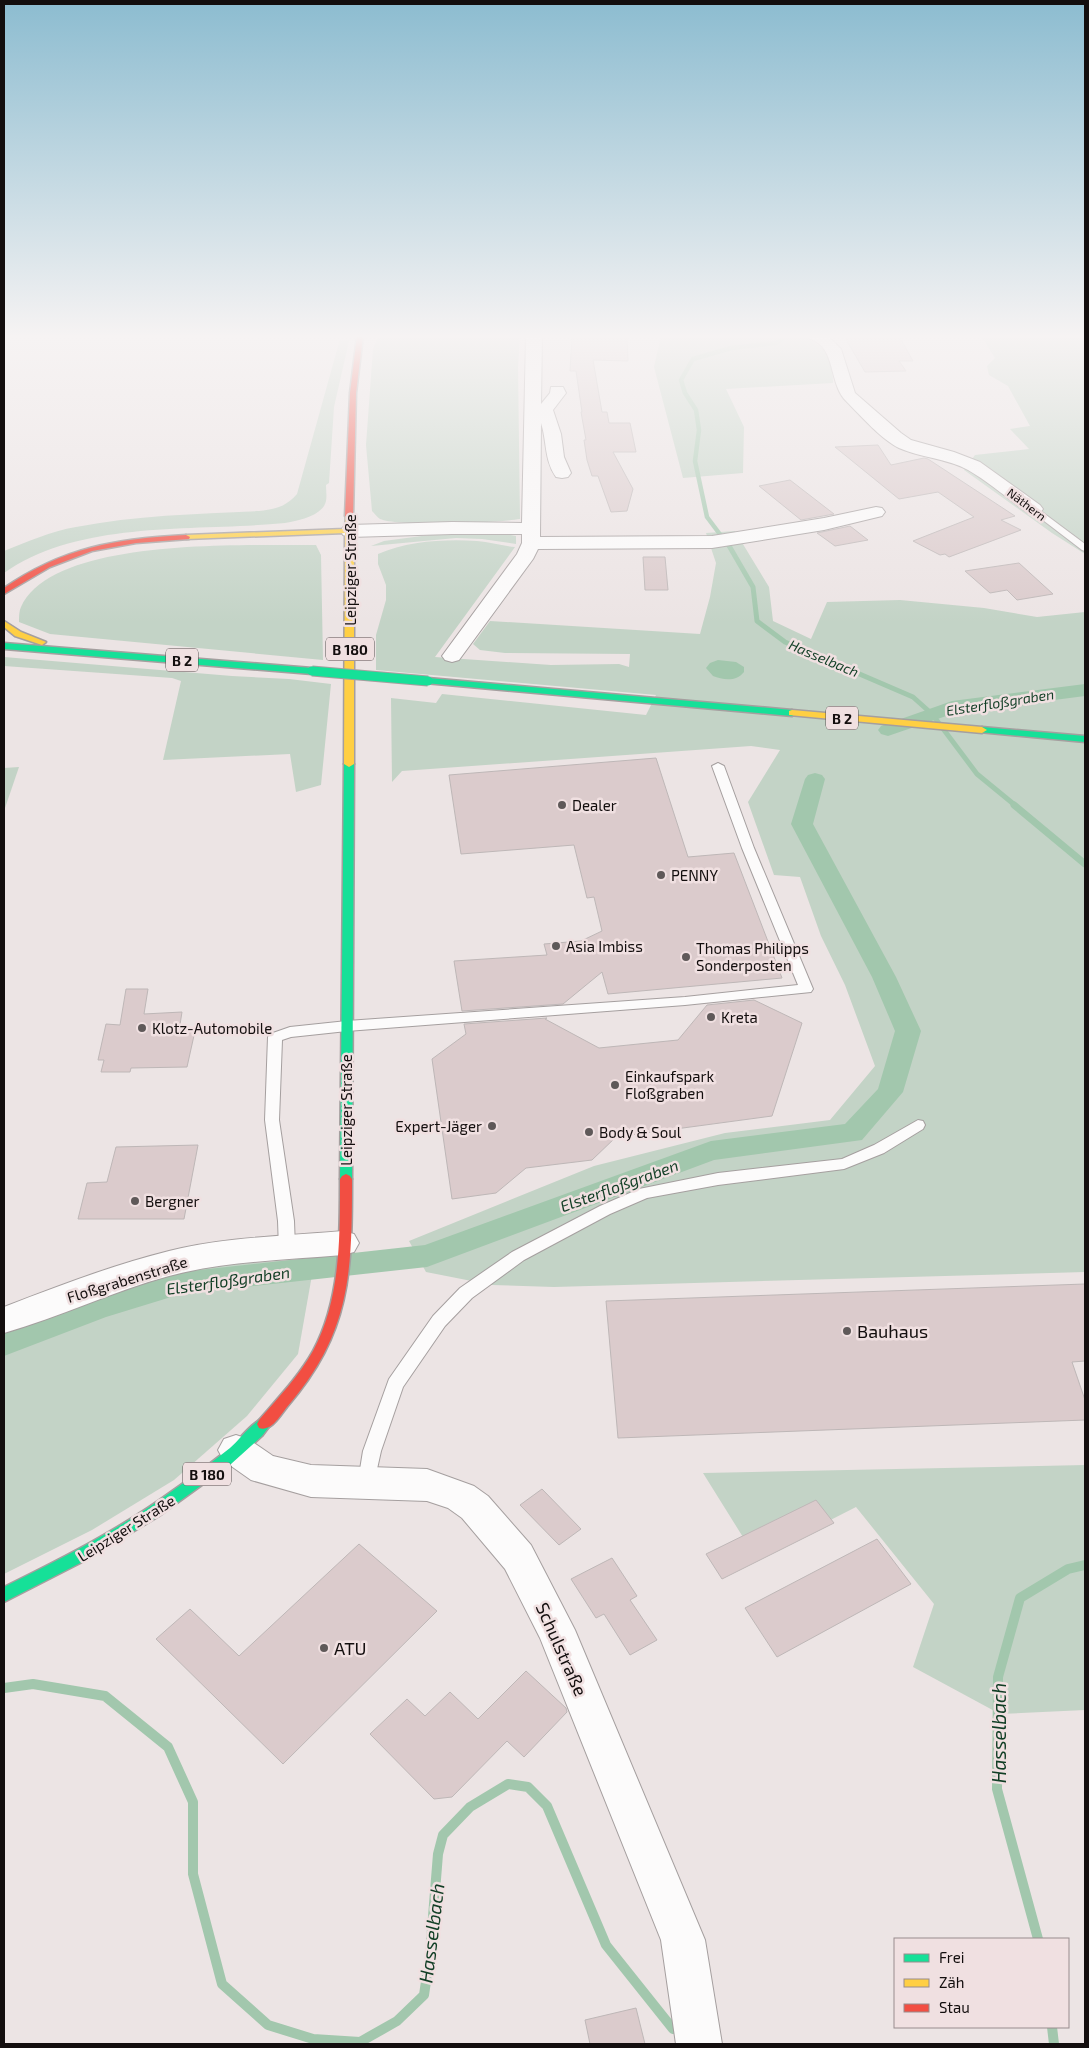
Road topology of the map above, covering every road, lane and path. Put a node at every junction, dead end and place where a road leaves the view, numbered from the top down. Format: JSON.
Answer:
{"nodes":[{"id":1,"x":350,"y":432,"type":"edge"},
{"id":2,"x":538,"y":432,"type":"edge"},
{"id":3,"x":552,"y":432,"type":"edge"},
{"id":4,"x":889,"y":432,"type":"edge"},
{"id":5,"x":562,"y":473,"type":"dead end"},
{"id":6,"x":349,"y":491,"type":"junction"},
{"id":7,"x":335,"y":499,"type":"dead end"},
{"id":8,"x":1034,"y":508,"type":"joint"},
{"id":9,"x":876,"y":512,"type":"dead end"},
{"id":10,"x":312,"y":522,"type":"dead end"},
{"id":11,"x":350,"y":531,"type":"junction"},
{"id":12,"x":279,"y":533,"type":"junction"},
{"id":13,"x":531,"y":536,"type":"junction"},
{"id":14,"x":1085,"y":548,"type":"edge"},
{"id":15,"x":4,"y":592,"type":"edge"},
{"id":16,"x":4,"y":623,"type":"edge"},
{"id":17,"x":4,"y":646,"type":"edge"},
{"id":18,"x":56,"y":650,"type":"junction"},
{"id":19,"x":452,"y":656,"type":"dead end"},
{"id":20,"x":1085,"y":739,"type":"edge"},
{"id":21,"x":718,"y":766,"type":"dead end"},
{"id":22,"x":347,"y":1026,"type":"junction"},
{"id":23,"x":918,"y":1125,"type":"dead end"},
{"id":24,"x":287,"y":1248,"type":"junction"},
{"id":25,"x":343,"y":1249,"type":"junction"},
{"id":26,"x":4,"y":1320,"type":"edge"},
{"id":27,"x":236,"y":1450,"type":"junction"},
{"id":28,"x":367,"y":1482,"type":"junction"},
{"id":29,"x":4,"y":1595,"type":"edge"},
{"id":30,"x":698,"y":2044,"type":"edge"}],
"edges":[{"from":1,"to":6,"type":"main road","name":"Leipziger Straße","number":"B 180"},
{"from":2,"to":13,"type":"street"},
{"from":3,"to":5,"type":"street"},
{"from":4,"to":8,"type":"street","name":"Näthern"},
{"from":6,"to":7,"type":"main road"},
{"from":6,"to":11,"type":"main road","name":"Leipziger Straße","number":"B 180"},
{"from":8,"to":14,"type":"lane","name":"Näthern"},
{"from":9,"to":13,"type":"street"},
{"from":10,"to":12,"type":"main road"},
{"from":11,"to":12,"type":"main road"},
{"from":11,"to":13,"type":"street"},
{"from":11,"to":22,"type":"main road","name":"Leipziger Straße","number":"B 180"},
{"from":12,"to":15,"type":"main road"},
{"from":13,"to":19,"type":"street"},
{"from":16,"to":18,"type":"main road"},
{"from":17,"to":18,"type":"main road","number":"B 2"},
{"from":18,"to":20,"type":"main road","number":"B 2","bridge":true},
{"from":21,"to":22,"type":"lane"},
{"from":22,"to":24,"type":"lane"},
{"from":22,"to":25,"type":"main road","name":"Leipziger Straße","number":"B 180"},
{"from":23,"to":28,"type":"lane"},
{"from":24,"to":25,"type":"street","name":"Floßgrabenstraße"},
{"from":24,"to":26,"type":"street","name":"Floßgrabenstraße"},
{"from":25,"to":27,"type":"main road","name":"Leipziger Straße","number":"B 180"},
{"from":27,"to":28,"type":"street","name":"Schulstraße"},
{"from":27,"to":29,"type":"main road","name":"Leipziger Straße","number":"B 180"},
{"from":28,"to":30,"type":"street","name":"Schulstraße"}]}
